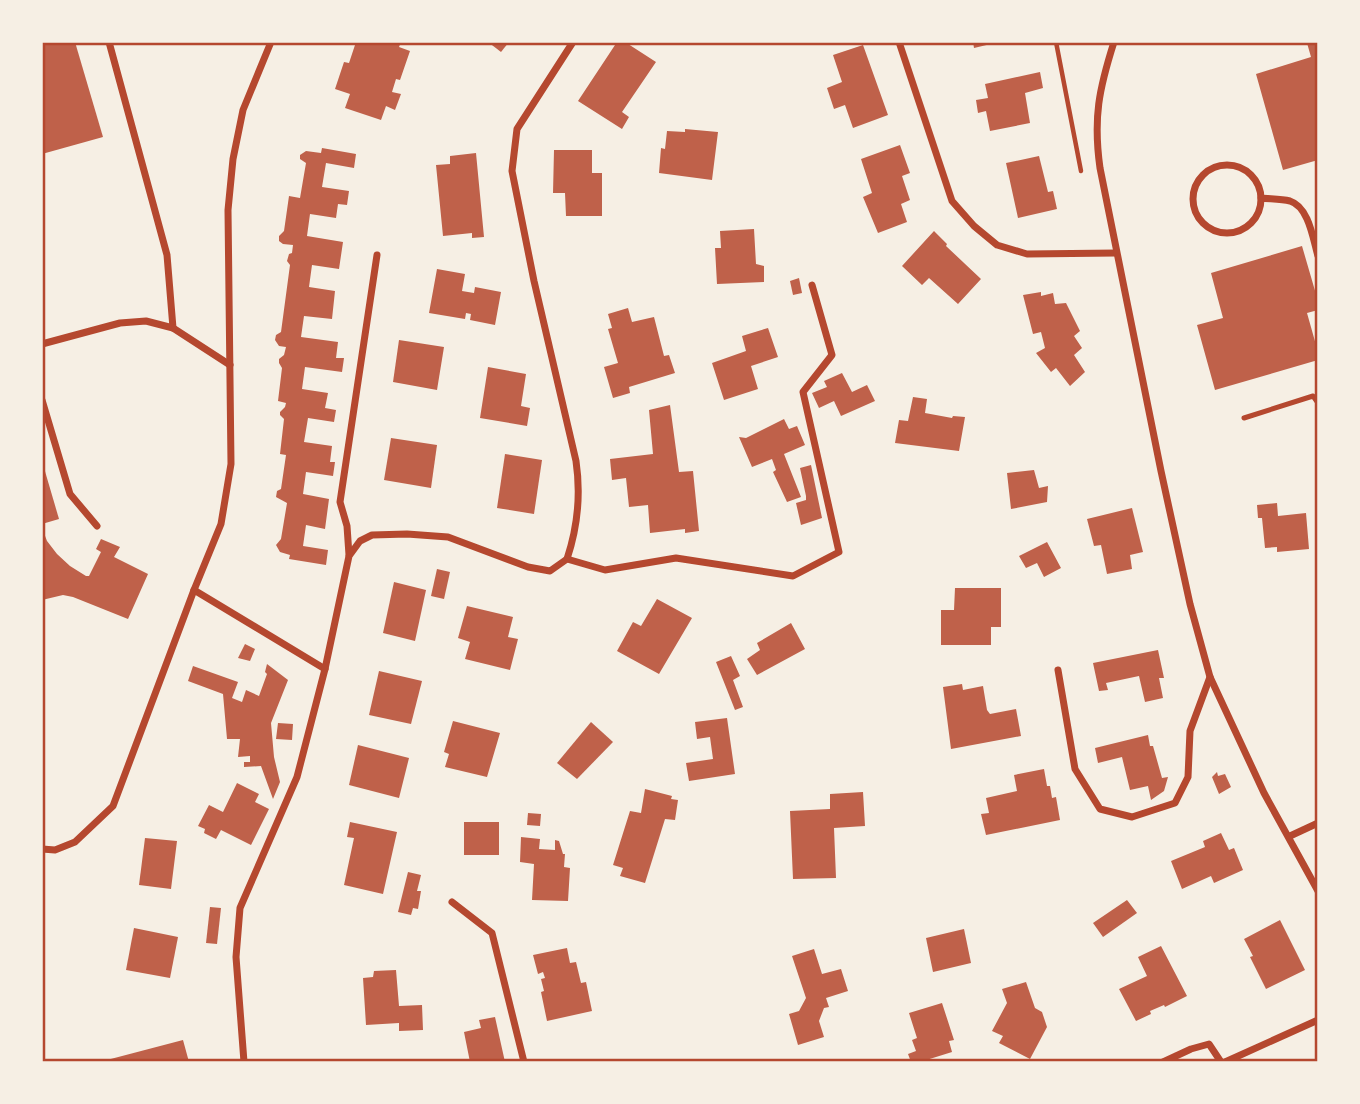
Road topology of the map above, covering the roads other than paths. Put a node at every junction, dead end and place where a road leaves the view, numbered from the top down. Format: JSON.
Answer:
{"nodes":[{"id":1,"x":109,"y":42,"type":"edge"},
{"id":2,"x":271,"y":42,"type":"edge"},
{"id":3,"x":573,"y":42,"type":"edge"},
{"id":4,"x":899,"y":42,"type":"edge"},
{"id":5,"x":1114,"y":42,"type":"edge"},
{"id":6,"x":1261,"y":198,"type":"junction"},
{"id":7,"x":1116,"y":253,"type":"junction"},
{"id":8,"x":377,"y":255,"type":"dead end"},
{"id":9,"x":1318,"y":256,"type":"edge"},
{"id":10,"x":812,"y":285,"type":"dead end"},
{"id":11,"x":173,"y":328,"type":"junction"},
{"id":12,"x":42,"y":344,"type":"edge"},
{"id":13,"x":230,"y":365,"type":"junction"},
{"id":14,"x":42,"y":400,"type":"edge"},
{"id":15,"x":1318,"y":403,"type":"edge"},
{"id":16,"x":1244,"y":418,"type":"dead end"},
{"id":17,"x":97,"y":526,"type":"dead end"},
{"id":18,"x":349,"y":556,"type":"junction"},
{"id":19,"x":567,"y":559,"type":"junction"},
{"id":20,"x":194,"y":590,"type":"junction"},
{"id":21,"x":325,"y":668,"type":"junction"},
{"id":22,"x":1058,"y":670,"type":"dead end"},
{"id":23,"x":1210,"y":677,"type":"junction"},
{"id":24,"x":1318,"y":823,"type":"edge"},
{"id":25,"x":1290,"y":836,"type":"junction"},
{"id":26,"x":42,"y":849,"type":"edge"},
{"id":27,"x":1318,"y":891,"type":"edge"},
{"id":28,"x":452,"y":902,"type":"dead end"},
{"id":29,"x":1318,"y":1020,"type":"edge"},
{"id":30,"x":244,"y":1062,"type":"edge"},
{"id":31,"x":524,"y":1062,"type":"edge"},
{"id":32,"x":1163,"y":1062,"type":"edge"},
{"id":33,"x":1223,"y":1062,"type":"edge"}],
"edges":[{"from":1,"to":11,"type":"street"},
{"from":2,"to":13,"type":"street"},
{"from":3,"to":19,"type":"street"},
{"from":4,"to":7,"type":"street"},
{"from":5,"to":7,"type":"street"},
{"from":6,"to":6,"type":"street"},
{"from":6,"to":9,"type":"street"},
{"from":7,"to":23,"type":"street"},
{"from":8,"to":18,"type":"street"},
{"from":10,"to":19,"type":"street"},
{"from":11,"to":12,"type":"street"},
{"from":11,"to":13,"type":"street"},
{"from":13,"to":20,"type":"street"},
{"from":14,"to":17,"type":"street"},
{"from":15,"to":16,"type":"lane"},
{"from":18,"to":19,"type":"street"},
{"from":18,"to":21,"type":"street"},
{"from":20,"to":21,"type":"street"},
{"from":20,"to":26,"type":"street"},
{"from":21,"to":30,"type":"street"},
{"from":22,"to":23,"type":"street"},
{"from":23,"to":25,"type":"street"},
{"from":24,"to":25,"type":"street"},
{"from":25,"to":27,"type":"street"},
{"from":28,"to":31,"type":"street"},
{"from":29,"to":33,"type":"street"},
{"from":32,"to":33,"type":"street"}]}
